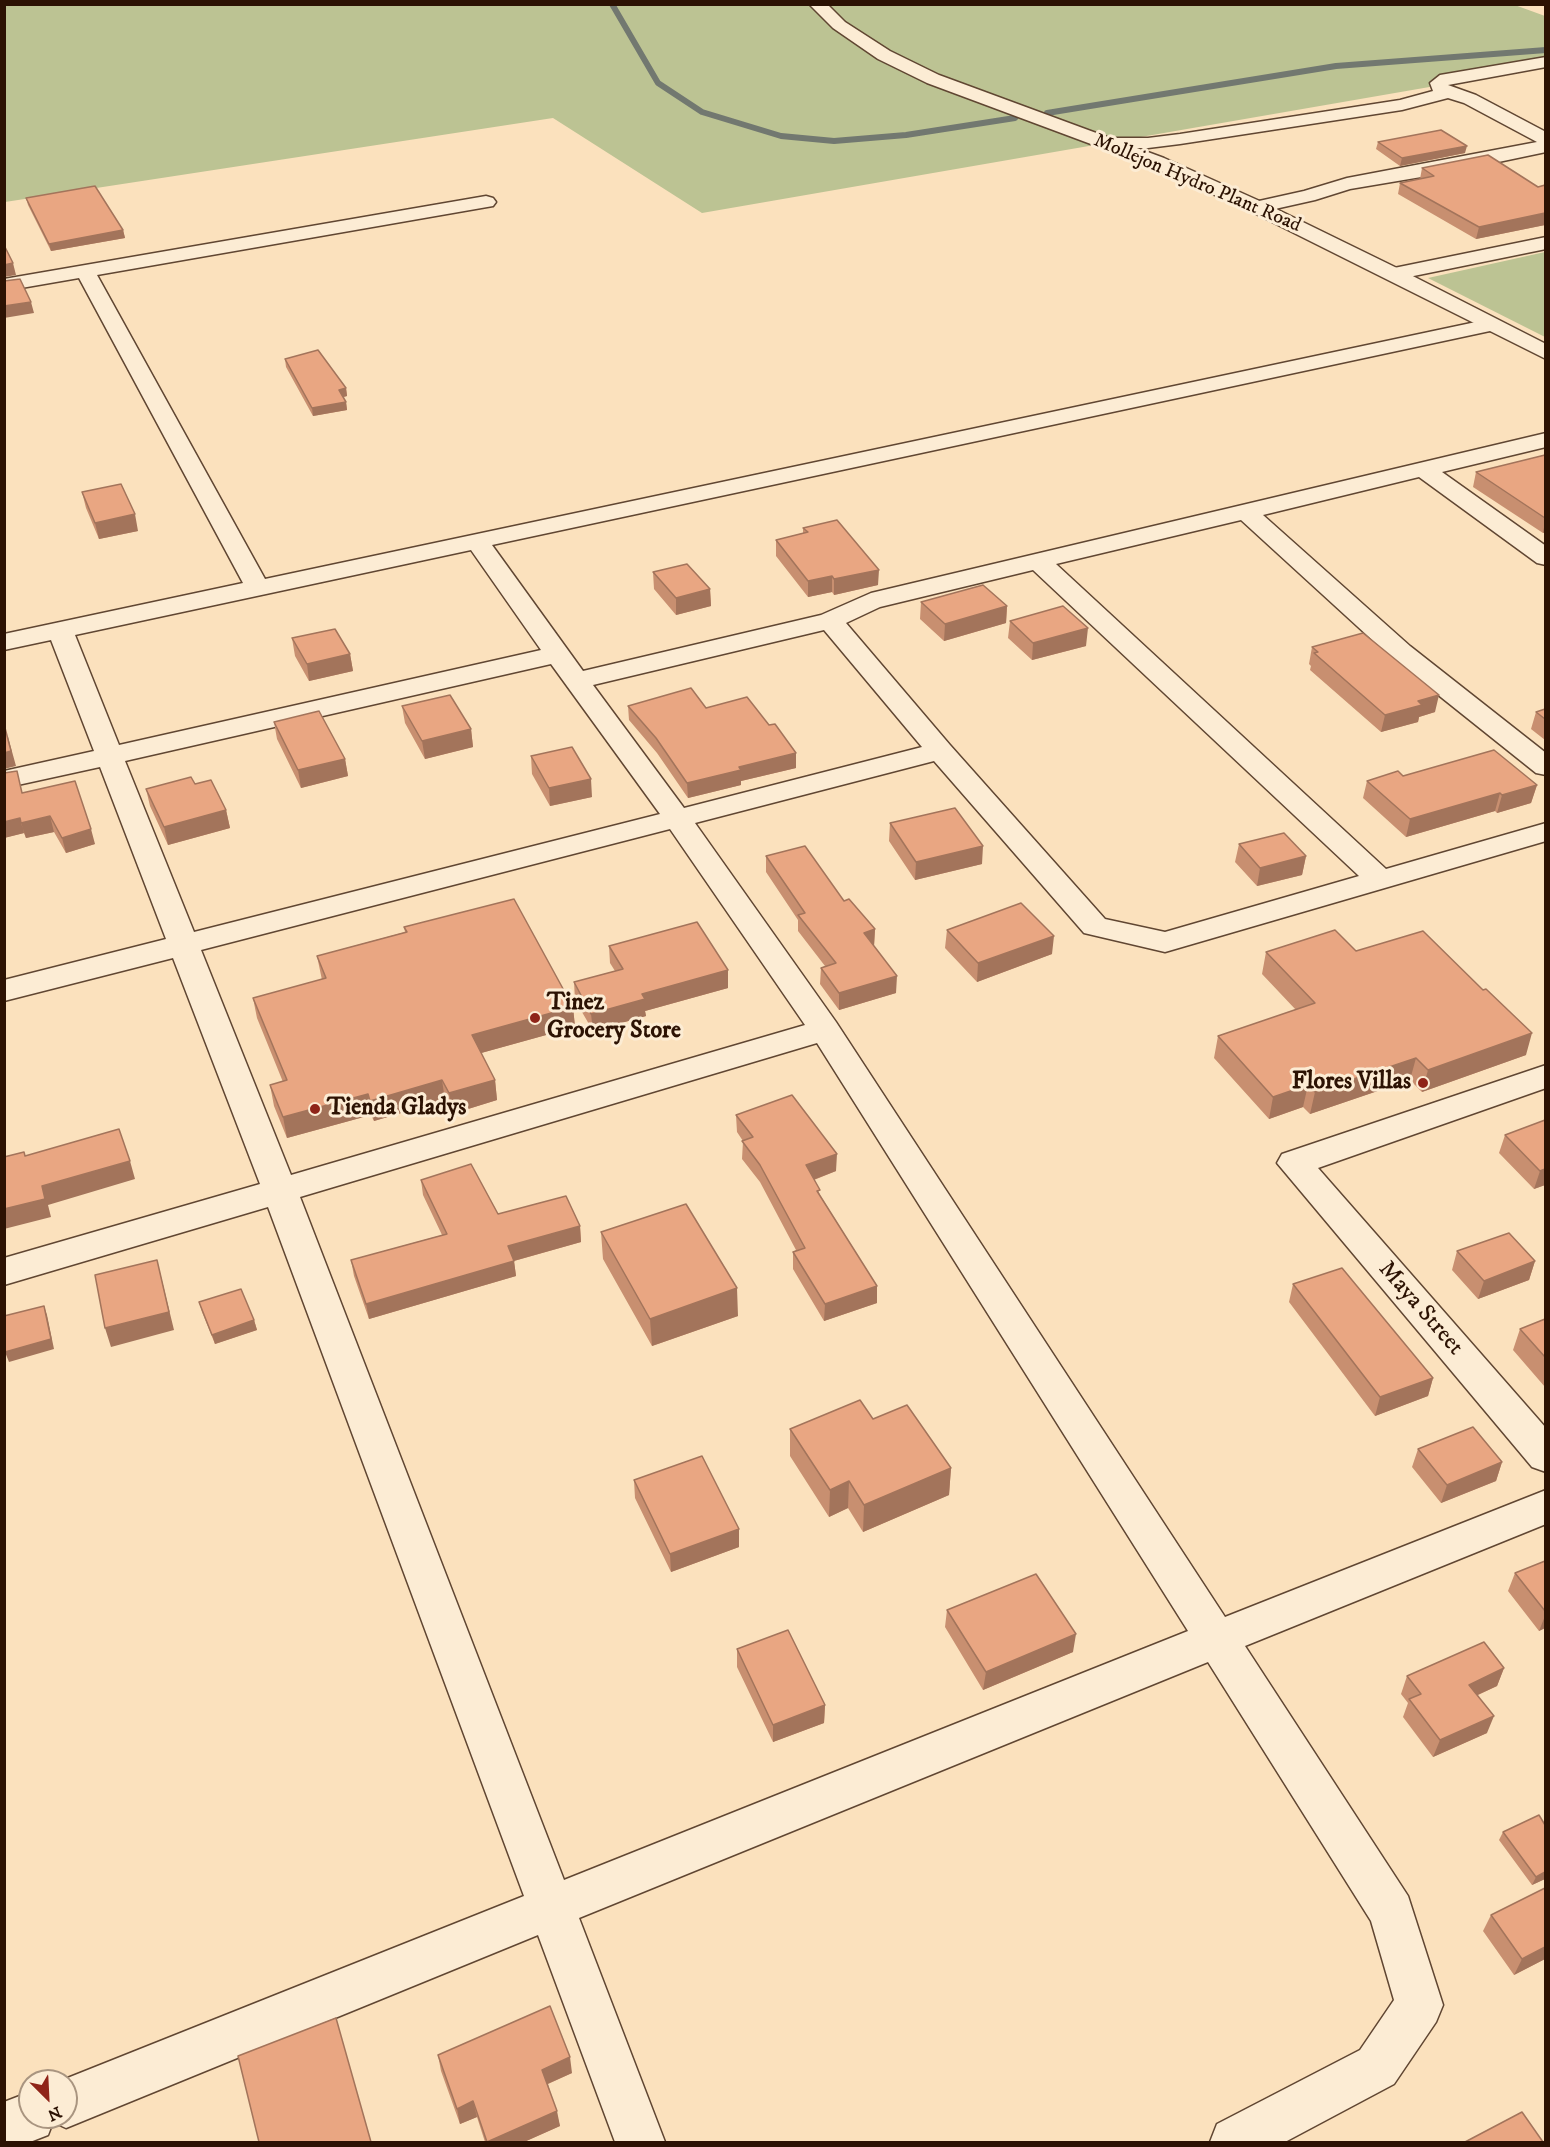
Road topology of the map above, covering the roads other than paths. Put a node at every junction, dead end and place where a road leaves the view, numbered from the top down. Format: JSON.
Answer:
{"nodes":[{"id":1,"x":817,"y":4,"type":"edge"},
{"id":2,"x":1545,"y":62,"type":"edge"},
{"id":3,"x":1448,"y":92,"type":"junction"},
{"id":4,"x":1545,"y":140,"type":"edge"},
{"id":5,"x":1105,"y":143,"type":"junction"},
{"id":6,"x":1545,"y":146,"type":"edge"},
{"id":7,"x":486,"y":202,"type":"dead end"},
{"id":8,"x":1257,"y":207,"type":"junction"},
{"id":9,"x":1545,"y":243,"type":"edge"},
{"id":10,"x":84,"y":271,"type":"junction"},
{"id":11,"x":1394,"y":274,"type":"junction"},
{"id":12,"x":4,"y":285,"type":"edge"},
{"id":13,"x":1490,"y":325,"type":"junction"},
{"id":14,"x":1545,"y":353,"type":"edge"},
{"id":15,"x":1545,"y":440,"type":"edge"},
{"id":16,"x":1421,"y":468,"type":"junction"},
{"id":17,"x":1247,"y":513,"type":"junction"},
{"id":18,"x":477,"y":541,"type":"junction"},
{"id":19,"x":1545,"y":558,"type":"edge"},
{"id":20,"x":1037,"y":561,"type":"junction"},
{"id":21,"x":258,"y":588,"type":"junction"},
{"id":22,"x":830,"y":621,"type":"junction"},
{"id":23,"x":60,"y":630,"type":"junction"},
{"id":24,"x":4,"y":642,"type":"edge"},
{"id":25,"x":567,"y":668,"type":"junction"},
{"id":26,"x":940,"y":751,"type":"junction"},
{"id":27,"x":109,"y":755,"type":"junction"},
{"id":28,"x":1545,"y":767,"type":"edge"},
{"id":29,"x":4,"y":780,"type":"edge"},
{"id":30,"x":678,"y":819,"type":"junction"},
{"id":31,"x":1545,"y":832,"type":"edge"},
{"id":32,"x":1380,"y":880,"type":"junction"},
{"id":33,"x":183,"y":944,"type":"junction"},
{"id":34,"x":4,"y":991,"type":"edge"},
{"id":35,"x":825,"y":1030,"type":"junction"},
{"id":36,"x":1545,"y":1076,"type":"edge"},
{"id":37,"x":280,"y":1191,"type":"junction"},
{"id":38,"x":4,"y":1272,"type":"edge"},
{"id":39,"x":1545,"y":1456,"type":"edge"},
{"id":40,"x":1545,"y":1506,"type":"edge"},
{"id":41,"x":1216,"y":1639,"type":"junction"},
{"id":42,"x":550,"y":1907,"type":"junction"},
{"id":43,"x":78,"y":2098,"type":"edge"},
{"id":44,"x":640,"y":2142,"type":"edge"},
{"id":45,"x":1235,"y":2142,"type":"edge"}],
"edges":[{"from":1,"to":5,"type":"street","name":"Mollejon Hydro Plant Road"},
{"from":2,"to":3,"type":"street"},
{"from":3,"to":4,"type":"street"},
{"from":3,"to":5,"type":"street"},
{"from":5,"to":8,"type":"street","name":"Mollejon Hydro Plant Road"},
{"from":6,"to":8,"type":"street"},
{"from":7,"to":10,"type":"street"},
{"from":8,"to":11,"type":"street","name":"Mollejon Hydro Plant Road"},
{"from":9,"to":11,"type":"street"},
{"from":10,"to":12,"type":"street"},
{"from":10,"to":21,"type":"street"},
{"from":11,"to":13,"type":"street","name":"Mollejon Hydro Plant Road"},
{"from":13,"to":14,"type":"street","name":"Mollejon Hydro Plant Road"},
{"from":13,"to":18,"type":"street"},
{"from":15,"to":16,"type":"street"},
{"from":16,"to":17,"type":"street"},
{"from":16,"to":19,"type":"street"},
{"from":17,"to":20,"type":"street"},
{"from":17,"to":28,"type":"street"},
{"from":18,"to":21,"type":"street"},
{"from":18,"to":25,"type":"street"},
{"from":20,"to":22,"type":"street"},
{"from":20,"to":32,"type":"street"},
{"from":21,"to":23,"type":"street"},
{"from":22,"to":25,"type":"street"},
{"from":22,"to":26,"type":"street"},
{"from":23,"to":24,"type":"street"},
{"from":23,"to":27,"type":"street"},
{"from":25,"to":27,"type":"street"},
{"from":25,"to":30,"type":"street"},
{"from":26,"to":30,"type":"street"},
{"from":26,"to":32,"type":"street"},
{"from":27,"to":29,"type":"street"},
{"from":27,"to":33,"type":"street"},
{"from":30,"to":33,"type":"street"},
{"from":30,"to":35,"type":"street"},
{"from":31,"to":32,"type":"street"},
{"from":33,"to":34,"type":"street"},
{"from":33,"to":37,"type":"street"},
{"from":35,"to":37,"type":"street"},
{"from":35,"to":41,"type":"street"},
{"from":36,"to":39,"type":"street","name":"Maya Street"},
{"from":37,"to":38,"type":"street"},
{"from":37,"to":42,"type":"street"},
{"from":40,"to":41,"type":"street"},
{"from":41,"to":42,"type":"street"},
{"from":41,"to":45,"type":"street"},
{"from":42,"to":43,"type":"street"},
{"from":42,"to":44,"type":"street"}]}
